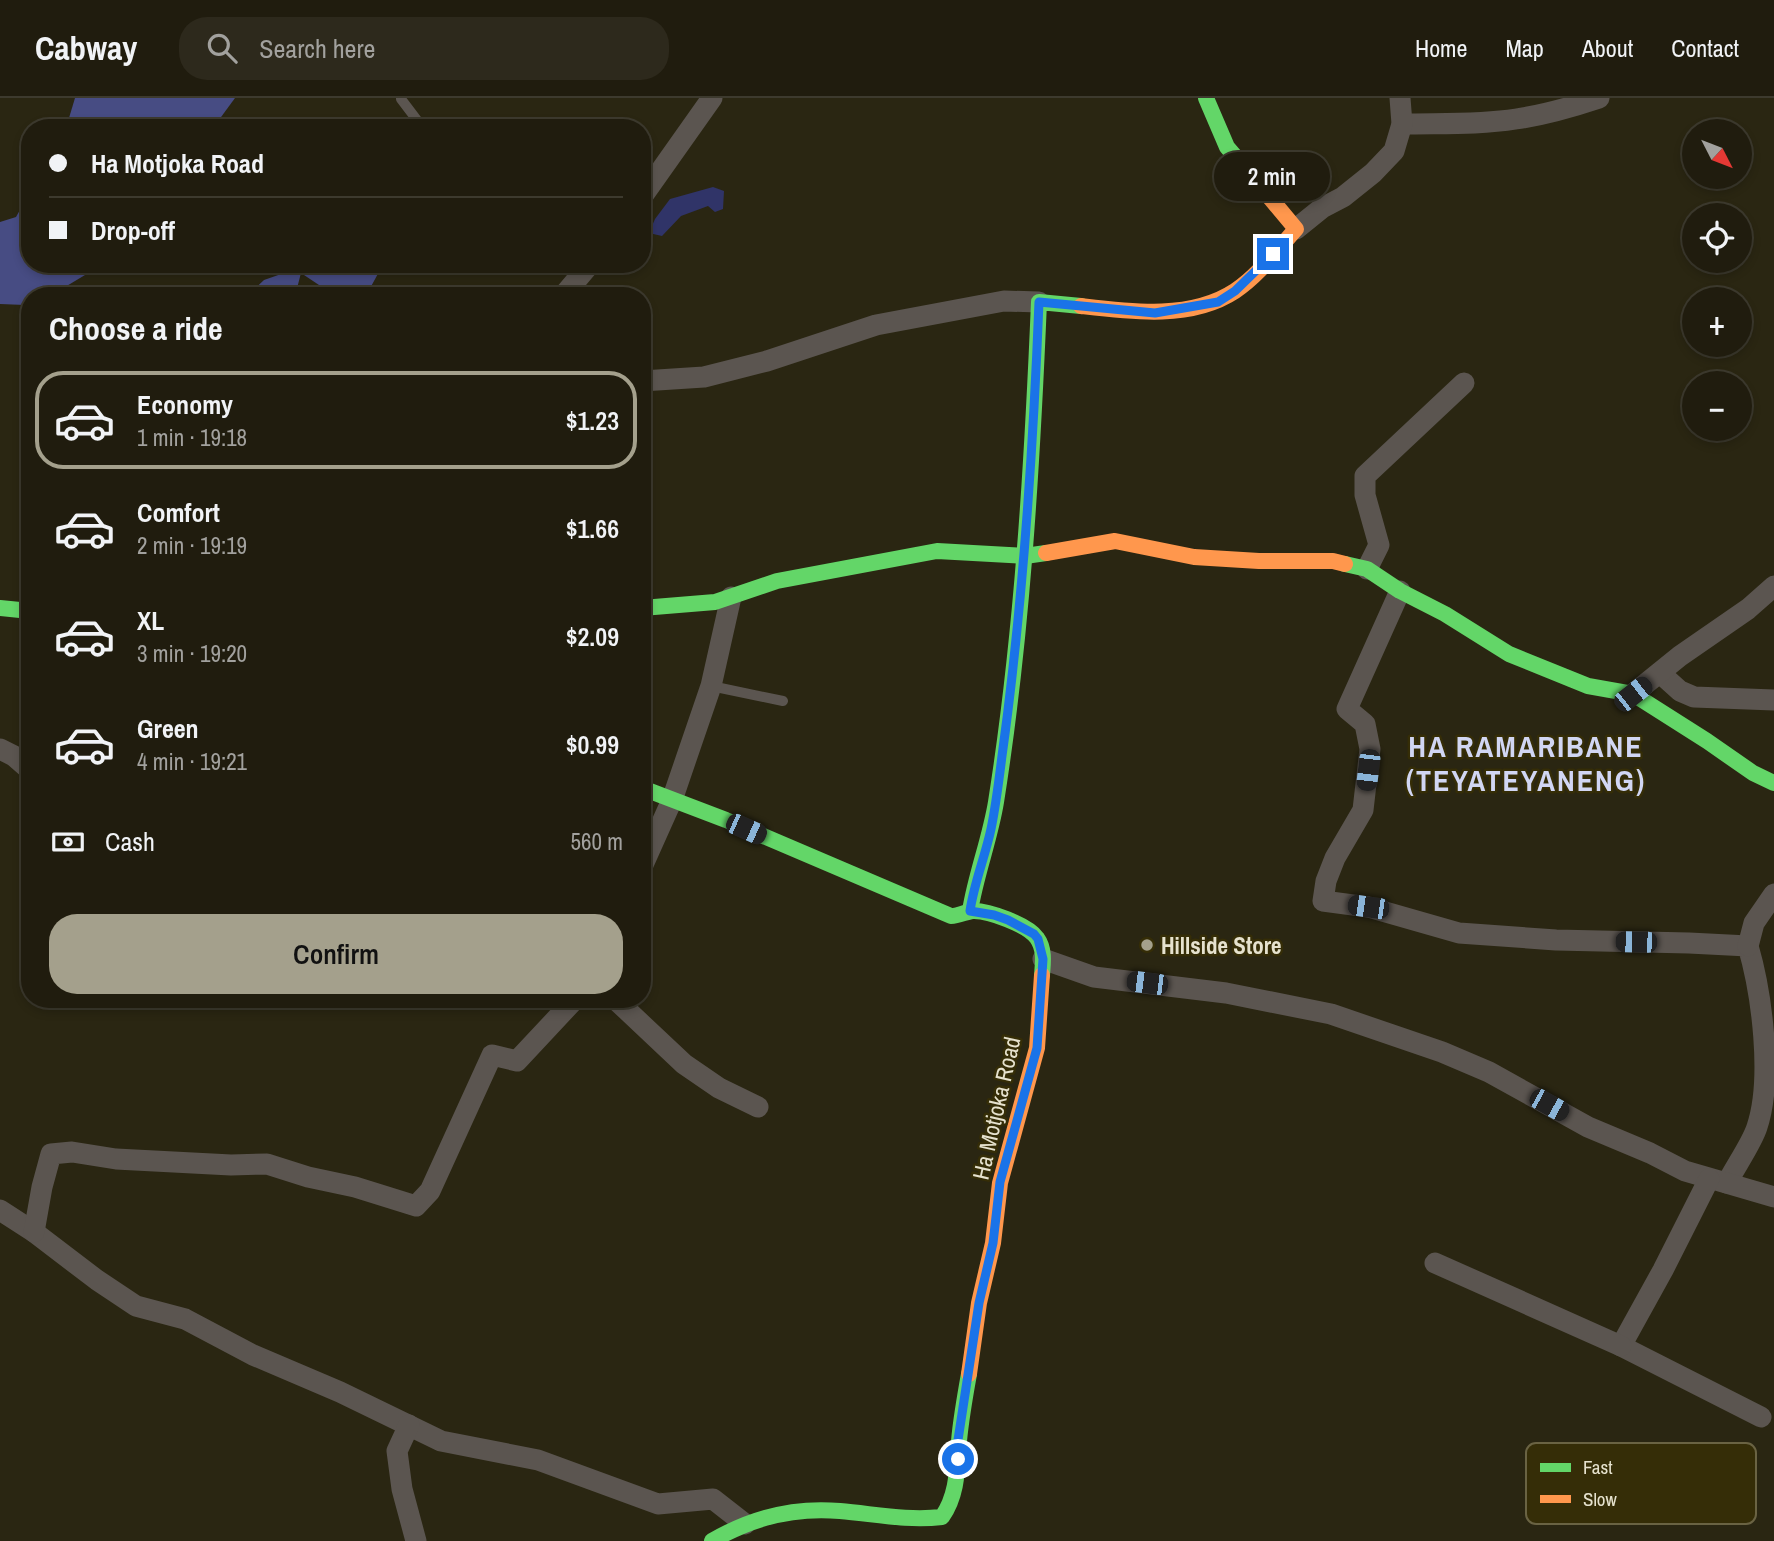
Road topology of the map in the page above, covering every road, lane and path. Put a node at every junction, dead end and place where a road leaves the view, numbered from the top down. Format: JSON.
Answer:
{"nodes":[{"id":1,"x":712,"y":98,"type":"edge"},
{"id":2,"x":1206,"y":98,"type":"edge"},
{"id":3,"x":1400,"y":98,"type":"edge"},
{"id":4,"x":1599,"y":98,"type":"edge"},
{"id":5,"x":401,"y":99,"type":"edge"},
{"id":6,"x":416,"y":119,"type":"edge"},
{"id":7,"x":1402,"y":124,"type":"junction"},
{"id":8,"x":651,"y":184,"type":"edge"},
{"id":9,"x":1296,"y":229,"type":"junction"},
{"id":10,"x":583,"y":273,"type":"edge"},
{"id":11,"x":571,"y":287,"type":"edge"},
{"id":12,"x":1039,"y":302,"type":"junction"},
{"id":13,"x":651,"y":380,"type":"edge"},
{"id":14,"x":1464,"y":383,"type":"dead end"},
{"id":15,"x":1025,"y":556,"type":"junction"},
{"id":16,"x":1367,"y":569,"type":"junction"},
{"id":17,"x":1774,"y":586,"type":"edge"},
{"id":18,"x":1400,"y":591,"type":"junction"},
{"id":19,"x":731,"y":597,"type":"junction"},
{"id":20,"x":21,"y":600,"type":"edge"},
{"id":21,"x":651,"y":607,"type":"edge"},
{"id":22,"x":0,"y":608,"type":"edge"},
{"id":23,"x":21,"y":610,"type":"edge"},
{"id":24,"x":1660,"y":673,"type":"junction"},
{"id":25,"x":712,"y":685,"type":"junction"},
{"id":26,"x":1633,"y":694,"type":"junction"},
{"id":27,"x":1774,"y":700,"type":"edge"},
{"id":28,"x":783,"y":701,"type":"dead end"},
{"id":29,"x":0,"y":749,"type":"edge"},
{"id":30,"x":21,"y":762,"type":"edge"},
{"id":31,"x":1774,"y":783,"type":"edge"},
{"id":32,"x":651,"y":792,"type":"edge"},
{"id":33,"x":672,"y":800,"type":"junction"},
{"id":34,"x":651,"y":847,"type":"edge"},
{"id":35,"x":1774,"y":894,"type":"edge"},
{"id":36,"x":970,"y":911,"type":"junction"},
{"id":37,"x":1748,"y":946,"type":"junction"},
{"id":38,"x":1043,"y":959,"type":"junction"},
{"id":39,"x":567,"y":1008,"type":"edge"},
{"id":40,"x":625,"y":1008,"type":"edge"},
{"id":41,"x":758,"y":1107,"type":"dead end"},
{"id":42,"x":1718,"y":1181,"type":"junction"},
{"id":43,"x":1774,"y":1197,"type":"edge"},
{"id":44,"x":0,"y":1210,"type":"edge"},
{"id":45,"x":34,"y":1231,"type":"junction"},
{"id":46,"x":1435,"y":1263,"type":"dead end"},
{"id":47,"x":1620,"y":1346,"type":"junction"},
{"id":48,"x":1761,"y":1417,"type":"dead end"},
{"id":49,"x":409,"y":1425,"type":"junction"},
{"id":50,"x":745,"y":1524,"type":"junction"},
{"id":51,"x":416,"y":1541,"type":"edge"},
{"id":52,"x":712,"y":1541,"type":"edge"}],
"edges":[{"from":1,"to":8,"type":"street"},
{"from":2,"to":9,"type":"street"},
{"from":3,"to":7,"type":"street"},
{"from":4,"to":7,"type":"street"},
{"from":5,"to":6,"type":"lane"},
{"from":7,"to":9,"type":"street"},
{"from":9,"to":12,"type":"street"},
{"from":10,"to":11,"type":"street"},
{"from":12,"to":13,"type":"street"},
{"from":12,"to":15,"type":"street"},
{"from":14,"to":16,"type":"street"},
{"from":15,"to":16,"type":"street"},
{"from":15,"to":19,"type":"street"},
{"from":15,"to":36,"type":"street"},
{"from":16,"to":18,"type":"street"},
{"from":17,"to":24,"type":"street"},
{"from":18,"to":26,"type":"street"},
{"from":18,"to":37,"type":"street"},
{"from":19,"to":21,"type":"street"},
{"from":19,"to":25,"type":"street"},
{"from":20,"to":22,"type":"street"},
{"from":22,"to":23,"type":"street"},
{"from":24,"to":26,"type":"street"},
{"from":24,"to":27,"type":"street"},
{"from":25,"to":28,"type":"lane"},
{"from":25,"to":33,"type":"street"},
{"from":26,"to":31,"type":"street"},
{"from":29,"to":30,"type":"street"},
{"from":32,"to":33,"type":"street"},
{"from":33,"to":34,"type":"street"},
{"from":33,"to":36,"type":"street"},
{"from":35,"to":37,"type":"street"},
{"from":36,"to":38,"type":"street"},
{"from":37,"to":42,"type":"street"},
{"from":38,"to":42,"type":"street"},
{"from":38,"to":50,"type":"street","name":"Ha Motjoka Road"},
{"from":39,"to":45,"type":"street"},
{"from":40,"to":41,"type":"street"},
{"from":42,"to":43,"type":"street"},
{"from":42,"to":47,"type":"street"},
{"from":44,"to":45,"type":"street"},
{"from":45,"to":49,"type":"street"},
{"from":46,"to":47,"type":"street"},
{"from":47,"to":48,"type":"street"},
{"from":49,"to":50,"type":"street"},
{"from":49,"to":51,"type":"street"},
{"from":50,"to":52,"type":"street","name":"Ha Motjoka Road"}]}
